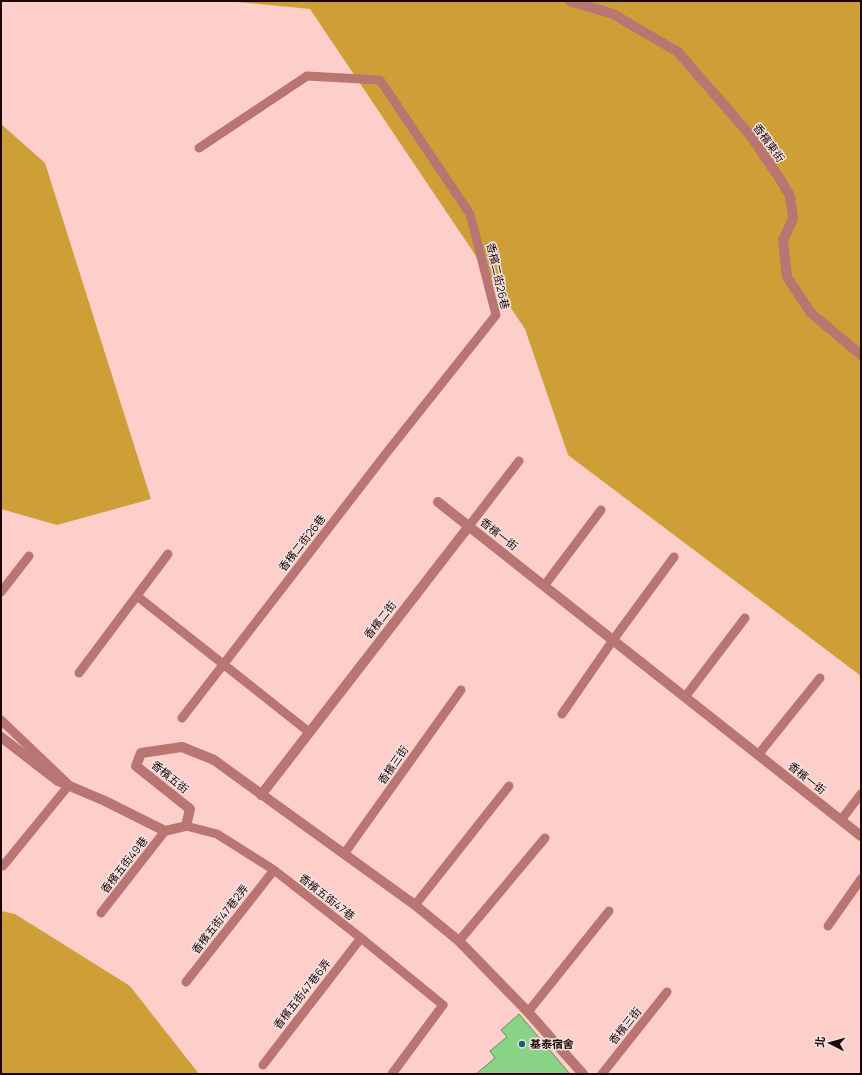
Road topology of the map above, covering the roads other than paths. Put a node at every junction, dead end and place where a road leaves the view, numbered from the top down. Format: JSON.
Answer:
{"nodes":[{"id":1,"x":570,"y":1,"type":"edge"},
{"id":2,"x":199,"y":148,"type":"dead end"},
{"id":3,"x":861,"y":355,"type":"edge"},
{"id":4,"x":519,"y":461,"type":"dead end"},
{"id":5,"x":438,"y":502,"type":"dead end"},
{"id":6,"x":601,"y":510,"type":"dead end"},
{"id":7,"x":469,"y":526,"type":"junction"},
{"id":8,"x":168,"y":554,"type":"dead end"},
{"id":9,"x":29,"y":556,"type":"dead end"},
{"id":10,"x":674,"y":557,"type":"dead end"},
{"id":11,"x":544,"y":586,"type":"junction"},
{"id":12,"x":1,"y":592,"type":"edge"},
{"id":13,"x":137,"y":596,"type":"junction"},
{"id":14,"x":745,"y":618,"type":"dead end"},
{"id":15,"x":613,"y":640,"type":"junction"},
{"id":16,"x":224,"y":664,"type":"junction"},
{"id":17,"x":80,"y":673,"type":"dead end"},
{"id":18,"x":820,"y":678,"type":"dead end"},
{"id":19,"x":461,"y":690,"type":"dead end"},
{"id":20,"x":685,"y":697,"type":"junction"},
{"id":21,"x":562,"y":714,"type":"dead end"},
{"id":22,"x":182,"y":718,"type":"dead end"},
{"id":23,"x":1,"y":720,"type":"edge"},
{"id":24,"x":309,"y":732,"type":"junction"},
{"id":25,"x":1,"y":737,"type":"edge"},
{"id":26,"x":758,"y":755,"type":"junction"},
{"id":27,"x":69,"y":785,"type":"junction"},
{"id":28,"x":509,"y":786,"type":"dead end"},
{"id":29,"x":261,"y":794,"type":"junction"},
{"id":30,"x":861,"y":794,"type":"edge"},
{"id":31,"x":841,"y":820,"type":"junction"},
{"id":32,"x":186,"y":826,"type":"junction"},
{"id":33,"x":165,"y":831,"type":"junction"},
{"id":34,"x":861,"y":836,"type":"edge"},
{"id":35,"x":545,"y":838,"type":"dead end"},
{"id":36,"x":344,"y":854,"type":"junction"},
{"id":37,"x":4,"y":866,"type":"dead end"},
{"id":38,"x":274,"y":870,"type":"junction"},
{"id":39,"x":861,"y":879,"type":"edge"},
{"id":40,"x":415,"y":905,"type":"junction"},
{"id":41,"x":609,"y":911,"type":"dead end"},
{"id":42,"x":101,"y":913,"type":"dead end"},
{"id":43,"x":828,"y":926,"type":"dead end"},
{"id":44,"x":361,"y":938,"type":"junction"},
{"id":45,"x":459,"y":942,"type":"junction"},
{"id":46,"x":186,"y":982,"type":"dead end"},
{"id":47,"x":667,"y":992,"type":"dead end"},
{"id":48,"x":528,"y":1012,"type":"junction"},
{"id":49,"x":262,"y":1065,"type":"dead end"},
{"id":50,"x":392,"y":1074,"type":"edge"},
{"id":51,"x":583,"y":1074,"type":"edge"},
{"id":52,"x":602,"y":1074,"type":"edge"}],
"edges":[{"from":1,"to":3,"type":"street","name":"香檳東街"},
{"from":2,"to":16,"type":"lane","name":"香檳二街26巷"},
{"from":4,"to":7,"type":"lane","name":"香檳二街"},
{"from":5,"to":7,"type":"street","name":"香檳一街"},
{"from":6,"to":11,"type":"lane"},
{"from":7,"to":11,"type":"street","name":"香檳一街"},
{"from":7,"to":24,"type":"street","name":"香檳二街"},
{"from":8,"to":13,"type":"lane"},
{"from":9,"to":12,"type":"lane"},
{"from":10,"to":15,"type":"lane"},
{"from":11,"to":15,"type":"street","name":"香檳一街"},
{"from":13,"to":16,"type":"lane"},
{"from":13,"to":17,"type":"lane"},
{"from":14,"to":20,"type":"lane"},
{"from":15,"to":20,"type":"street","name":"香檳一街"},
{"from":15,"to":21,"type":"lane"},
{"from":16,"to":22,"type":"lane","name":"香檳二街26巷"},
{"from":16,"to":24,"type":"lane"},
{"from":18,"to":26,"type":"lane"},
{"from":19,"to":36,"type":"lane","name":"香檳三街"},
{"from":20,"to":26,"type":"street","name":"香檳一街"},
{"from":23,"to":27,"type":"lane"},
{"from":24,"to":29,"type":"street","name":"香檳二街"},
{"from":25,"to":27,"type":"street"},
{"from":26,"to":31,"type":"street","name":"香檳一街"},
{"from":27,"to":33,"type":"street"},
{"from":27,"to":37,"type":"lane"},
{"from":28,"to":40,"type":"lane"},
{"from":29,"to":32,"type":"street","name":"香檳五街"},
{"from":29,"to":36,"type":"street"},
{"from":30,"to":31,"type":"lane"},
{"from":31,"to":34,"type":"street","name":"香檳一街"},
{"from":32,"to":33,"type":"street"},
{"from":32,"to":38,"type":"lane","name":"香檳五街47巷"},
{"from":33,"to":42,"type":"lane","name":"香檳五街49巷"},
{"from":35,"to":45,"type":"lane"},
{"from":36,"to":40,"type":"street"},
{"from":38,"to":44,"type":"lane","name":"香檳五街47巷"},
{"from":38,"to":46,"type":"lane","name":"香檳五街47巷2弄"},
{"from":39,"to":43,"type":"lane"},
{"from":40,"to":45,"type":"street"},
{"from":41,"to":48,"type":"lane"},
{"from":44,"to":49,"type":"lane","name":"香檳五街47巷6弄"},
{"from":44,"to":50,"type":"lane","name":"香檳五街47巷"},
{"from":45,"to":48,"type":"street"},
{"from":47,"to":52,"type":"lane","name":"香檳三街"},
{"from":48,"to":51,"type":"street"}]}
